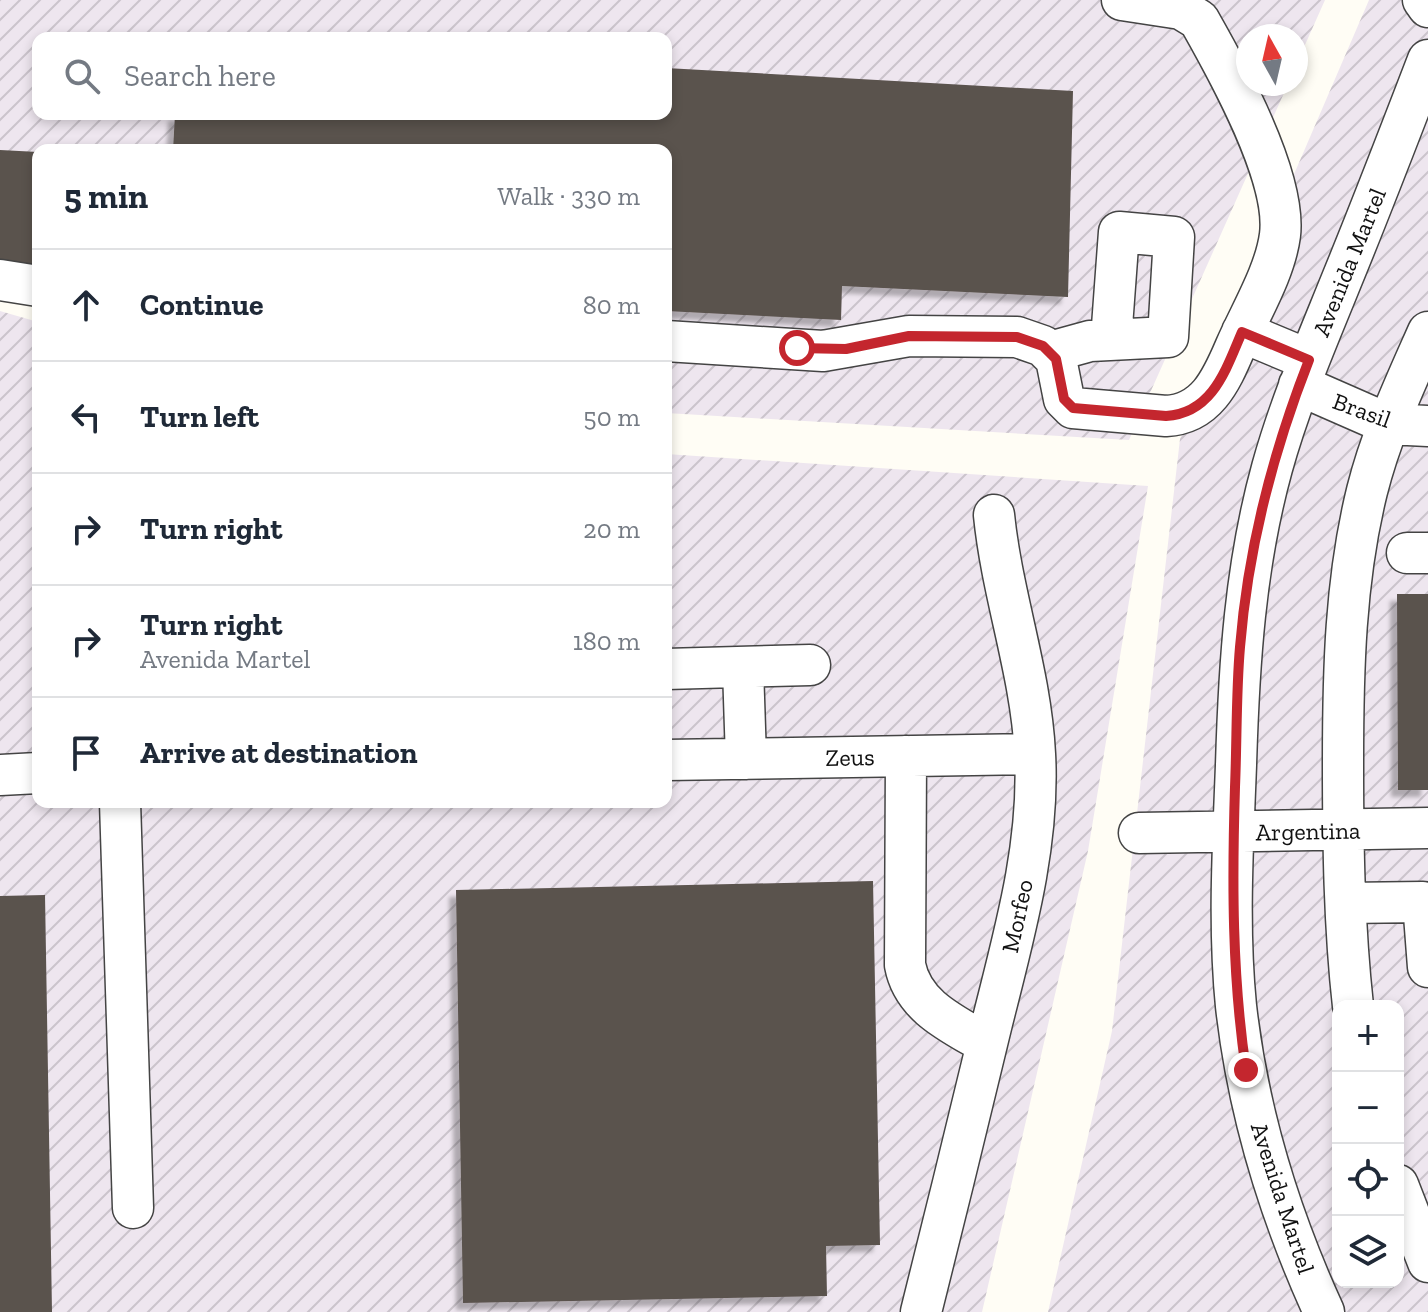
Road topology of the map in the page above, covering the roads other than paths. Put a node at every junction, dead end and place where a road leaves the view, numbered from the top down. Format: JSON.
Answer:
{"nodes":[{"id":1,"x":1122,"y":0,"type":"edge"},
{"id":2,"x":1423,"y":0,"type":"edge"},
{"id":3,"x":1428,"y":7,"type":"edge"},
{"id":4,"x":1428,"y":60,"type":"edge"},
{"id":5,"x":0,"y":280,"type":"edge"},
{"id":6,"x":32,"y":285,"type":"edge"},
{"id":7,"x":1242,"y":332,"type":"junction"},
{"id":8,"x":1428,"y":332,"type":"edge"},
{"id":9,"x":1111,"y":340,"type":"dead end"},
{"id":10,"x":672,"y":341,"type":"edge"},
{"id":11,"x":1050,"y":352,"type":"junction"},
{"id":12,"x":1304,"y":372,"type":"junction"},
{"id":13,"x":1388,"y":424,"type":"junction"},
{"id":14,"x":1428,"y":426,"type":"edge"},
{"id":15,"x":994,"y":515,"type":"dead end"},
{"id":16,"x":810,"y":665,"type":"dead end"},
{"id":17,"x":743,"y":668,"type":"junction"},
{"id":18,"x":672,"y":669,"type":"edge"},
{"id":19,"x":1035,"y":754,"type":"junction"},
{"id":20,"x":906,"y":756,"type":"junction"},
{"id":21,"x":746,"y":759,"type":"junction"},
{"id":22,"x":672,"y":760,"type":"edge"},
{"id":23,"x":32,"y":773,"type":"edge"},
{"id":24,"x":0,"y":775,"type":"edge"},
{"id":25,"x":120,"y":808,"type":"edge"},
{"id":26,"x":1428,"y":828,"type":"edge"},
{"id":27,"x":1343,"y":830,"type":"junction"},
{"id":28,"x":1139,"y":833,"type":"dead end"},
{"id":29,"x":1234,"y":833,"type":"junction"},
{"id":30,"x":1346,"y":903,"type":"junction"},
{"id":31,"x":1428,"y":967,"type":"edge"},
{"id":32,"x":1353,"y":1000,"type":"edge"},
{"id":33,"x":987,"y":1044,"type":"junction"},
{"id":34,"x":1404,"y":1200,"type":"edge"},
{"id":35,"x":133,"y":1208,"type":"dead end"},
{"id":36,"x":1428,"y":1262,"type":"edge"},
{"id":37,"x":921,"y":1312,"type":"edge"},
{"id":38,"x":1324,"y":1312,"type":"edge"}],
"edges":[{"from":1,"to":7,"type":"street"},
{"from":2,"to":3,"type":"street"},
{"from":4,"to":12,"type":"street","name":"Avenida Martel"},
{"from":5,"to":6,"type":"street"},
{"from":7,"to":11,"type":"street"},
{"from":7,"to":12,"type":"street","name":"Brasil"},
{"from":8,"to":13,"type":"street"},
{"from":9,"to":11,"type":"street"},
{"from":10,"to":11,"type":"street"},
{"from":12,"to":13,"type":"street","name":"Brasil"},
{"from":12,"to":29,"type":"street","name":"Avenida Martel"},
{"from":13,"to":14,"type":"street","name":"Brasil"},
{"from":13,"to":27,"type":"street"},
{"from":15,"to":19,"type":"street","name":"Morfeo"},
{"from":16,"to":17,"type":"street"},
{"from":17,"to":18,"type":"street"},
{"from":17,"to":21,"type":"street"},
{"from":19,"to":20,"type":"street","name":"Zeus"},
{"from":19,"to":33,"type":"street","name":"Morfeo"},
{"from":20,"to":21,"type":"street","name":"Zeus"},
{"from":20,"to":33,"type":"street"},
{"from":21,"to":22,"type":"street","name":"Zeus"},
{"from":23,"to":24,"type":"street"},
{"from":25,"to":35,"type":"street"},
{"from":26,"to":27,"type":"street","name":"Argentina"},
{"from":27,"to":29,"type":"street","name":"Argentina"},
{"from":27,"to":30,"type":"street"},
{"from":28,"to":29,"type":"street","name":"Argentina"},
{"from":29,"to":38,"type":"street","name":"Avenida Martel"},
{"from":30,"to":31,"type":"street"},
{"from":30,"to":32,"type":"street"},
{"from":33,"to":37,"type":"street","name":"Morfeo"},
{"from":34,"to":36,"type":"street"}]}
